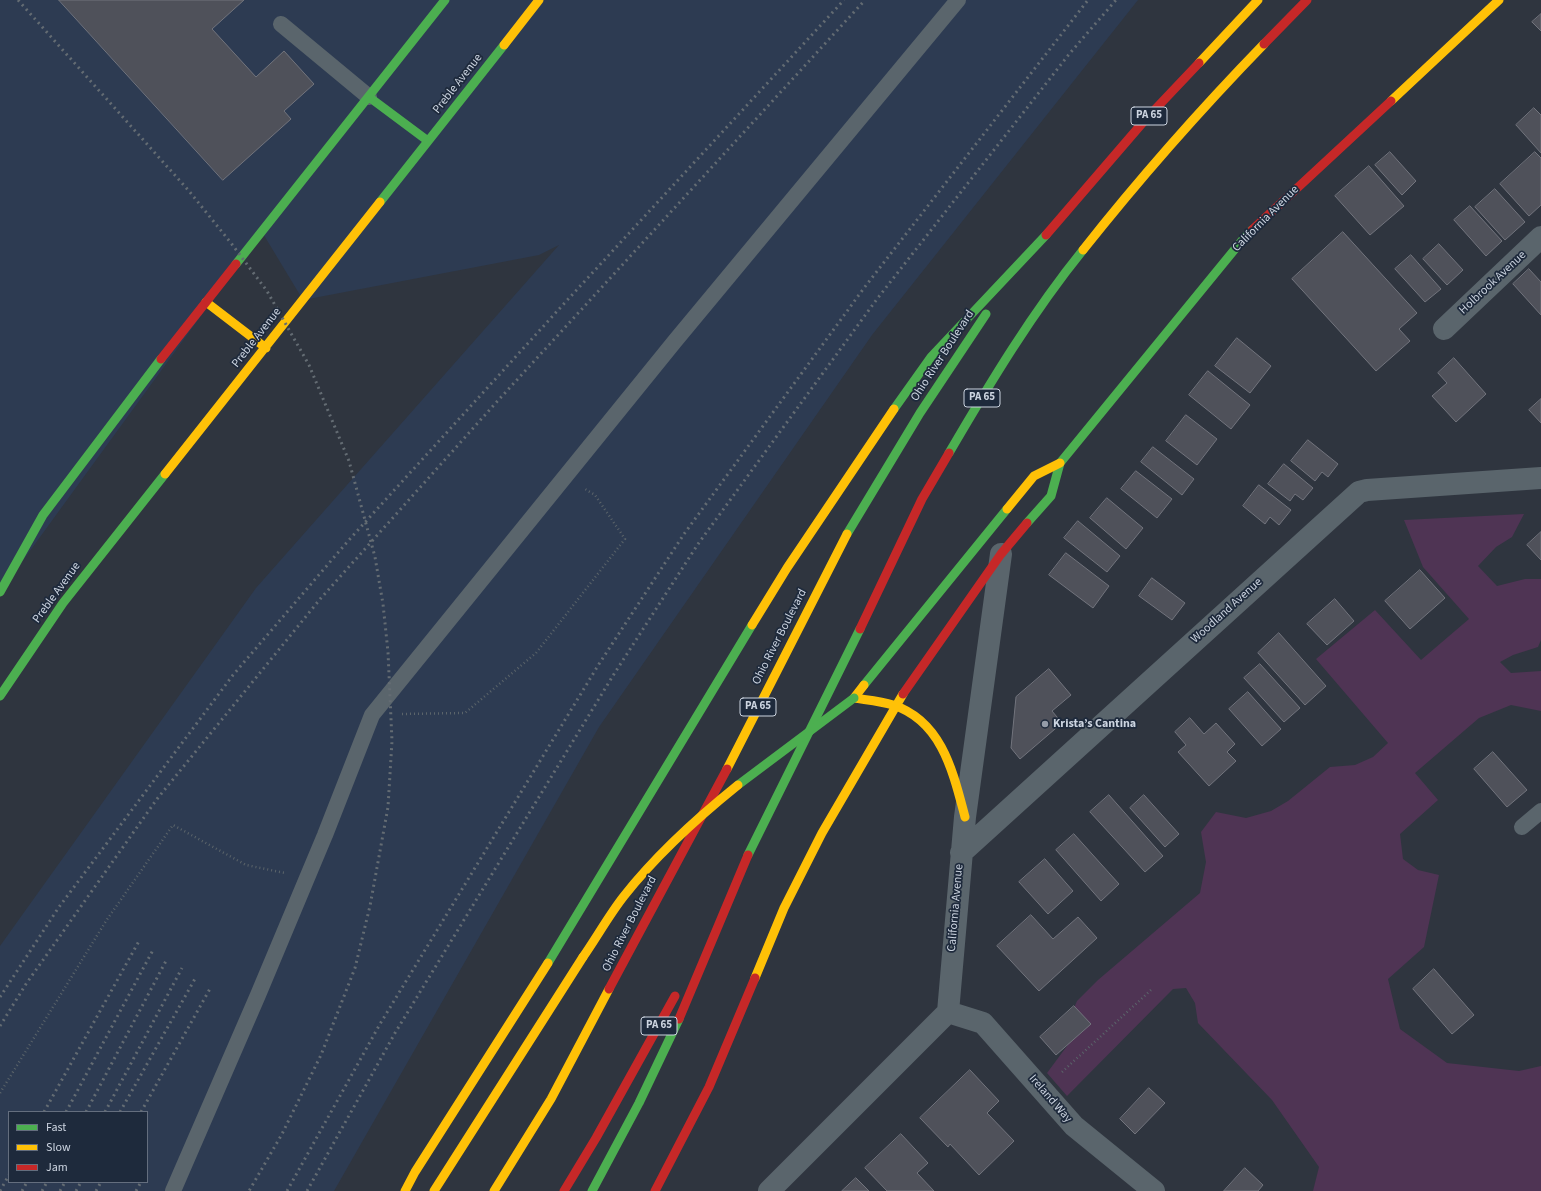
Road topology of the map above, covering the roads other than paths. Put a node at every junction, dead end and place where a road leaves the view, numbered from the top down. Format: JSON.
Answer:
{"nodes":[{"id":1,"x":445,"y":0,"type":"edge"},
{"id":2,"x":540,"y":0,"type":"edge"},
{"id":3,"x":958,"y":0,"type":"edge"},
{"id":4,"x":1258,"y":0,"type":"edge"},
{"id":5,"x":1306,"y":0,"type":"edge"},
{"id":6,"x":1499,"y":0,"type":"edge"},
{"id":7,"x":282,"y":24,"type":"dead end"},
{"id":8,"x":369,"y":97,"type":"junction"},
{"id":9,"x":428,"y":141,"type":"junction"},
{"id":10,"x":1044,"y":237,"type":"junction"},
{"id":11,"x":1541,"y":237,"type":"edge"},
{"id":12,"x":206,"y":302,"type":"junction"},
{"id":13,"x":1444,"y":328,"type":"dead end"},
{"id":14,"x":266,"y":348,"type":"junction"},
{"id":15,"x":1060,"y":463,"type":"junction"},
{"id":16,"x":1541,"y":478,"type":"edge"},
{"id":17,"x":1001,"y":554,"type":"junction"},
{"id":18,"x":0,"y":592,"type":"edge"},
{"id":19,"x":0,"y":696,"type":"edge"},
{"id":20,"x":854,"y":698,"type":"junction"},
{"id":21,"x":895,"y":705,"type":"junction"},
{"id":22,"x":1541,"y":811,"type":"edge"},
{"id":23,"x":965,"y":817,"type":"junction"},
{"id":24,"x":1522,"y":827,"type":"dead end"},
{"id":25,"x":961,"y":853,"type":"junction"},
{"id":26,"x":747,"y":857,"type":"junction"},
{"id":27,"x":691,"y":966,"type":"dead end"},
{"id":28,"x":680,"y":986,"type":"dead end"},
{"id":29,"x":948,"y":1012,"type":"junction"},
{"id":30,"x":173,"y":1191,"type":"edge"},
{"id":31,"x":405,"y":1191,"type":"edge"},
{"id":32,"x":434,"y":1191,"type":"edge"},
{"id":33,"x":494,"y":1191,"type":"edge"},
{"id":34,"x":564,"y":1191,"type":"edge"},
{"id":35,"x":592,"y":1191,"type":"edge"},
{"id":36,"x":655,"y":1191,"type":"edge"},
{"id":37,"x":769,"y":1191,"type":"edge"},
{"id":38,"x":1154,"y":1191,"type":"edge"}],
"edges":[{"from":1,"to":8,"type":"main road"},
{"from":2,"to":9,"type":"main road","name":"Preble Avenue"},
{"from":3,"to":30,"type":"lane"},
{"from":4,"to":10,"type":"main road","number":"PA 65"},
{"from":5,"to":26,"type":"main road","number":"PA 65"},
{"from":6,"to":15,"type":"main road","name":"California Avenue"},
{"from":7,"to":8,"type":"lane"},
{"from":8,"to":9,"type":"main road"},
{"from":8,"to":12,"type":"main road"},
{"from":9,"to":14,"type":"main road","name":"Preble Avenue"},
{"from":10,"to":31,"type":"main road"},
{"from":10,"to":33,"type":"main road","name":"Ohio River Boulevard","number":"PA 65"},
{"from":11,"to":13,"type":"street","name":"Holbrook Avenue"},
{"from":12,"to":14,"type":"main road"},
{"from":12,"to":18,"type":"main road"},
{"from":14,"to":19,"type":"main road","name":"Preble Avenue"},
{"from":15,"to":17,"type":"main road"},
{"from":15,"to":20,"type":"main road"},
{"from":16,"to":25,"type":"street","name":"Woodland Avenue"},
{"from":17,"to":21,"type":"main road"},
{"from":17,"to":23,"type":"street","name":"California Avenue"},
{"from":20,"to":21,"type":"main road"},
{"from":20,"to":32,"type":"main road","bridge":true},
{"from":21,"to":23,"type":"main road"},
{"from":21,"to":36,"type":"main road"},
{"from":22,"to":24,"type":"lane"},
{"from":23,"to":25,"type":"street","name":"California Avenue"},
{"from":25,"to":29,"type":"street","name":"California Avenue"},
{"from":26,"to":27,"type":"main road","number":"PA 65"},
{"from":26,"to":35,"type":"main road"},
{"from":28,"to":34,"type":"main road","number":"PA 65"},
{"from":29,"to":37,"type":"street"},
{"from":29,"to":38,"type":"street","name":"Ireland Way"}]}
